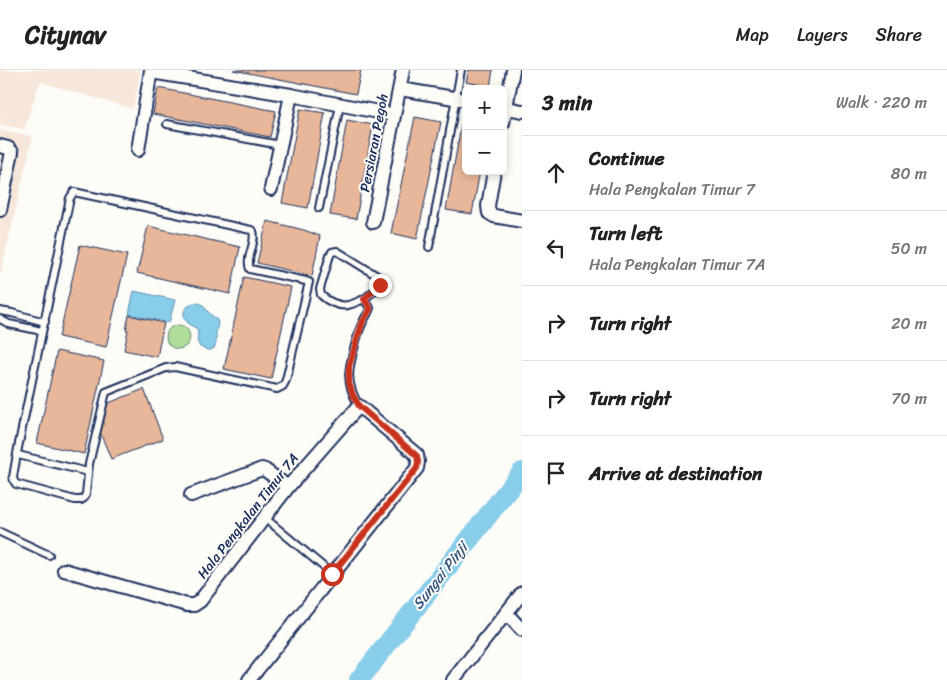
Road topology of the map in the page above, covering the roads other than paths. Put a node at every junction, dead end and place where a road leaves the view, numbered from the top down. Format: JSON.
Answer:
{"nodes":[{"id":1,"x":403,"y":70,"type":"edge"},
{"id":2,"x":461,"y":70,"type":"edge"},
{"id":3,"x":513,"y":70,"type":"edge"},
{"id":4,"x":151,"y":71,"type":"edge"},
{"id":5,"x":400,"y":89,"type":"junction"},
{"id":6,"x":291,"y":95,"type":"junction"},
{"id":7,"x":507,"y":98,"type":"edge"},
{"id":8,"x":460,"y":99,"type":"edge"},
{"id":9,"x":340,"y":105,"type":"junction"},
{"id":10,"x":507,"y":107,"type":"edge"},
{"id":11,"x":522,"y":111,"type":"edge"},
{"id":12,"x":394,"y":116,"type":"junction"},
{"id":13,"x":167,"y":124,"type":"dead end"},
{"id":14,"x":280,"y":145,"type":"junction"},
{"id":15,"x":0,"y":146,"type":"edge"},
{"id":16,"x":138,"y":150,"type":"dead end"},
{"id":17,"x":493,"y":175,"type":"edge"},
{"id":18,"x":271,"y":189,"type":"dead end"},
{"id":19,"x":319,"y":208,"type":"dead end"},
{"id":20,"x":0,"y":210,"type":"edge"},
{"id":21,"x":522,"y":220,"type":"edge"},
{"id":22,"x":373,"y":222,"type":"dead end"},
{"id":23,"x":429,"y":247,"type":"dead end"},
{"id":24,"x":364,"y":299,"type":"junction"},
{"id":25,"x":0,"y":311,"type":"edge"},
{"id":26,"x":0,"y":319,"type":"edge"},
{"id":27,"x":45,"y":322,"type":"junction"},
{"id":28,"x":42,"y":331,"type":"junction"},
{"id":29,"x":359,"y":406,"type":"junction"},
{"id":30,"x":18,"y":455,"type":"junction"},
{"id":31,"x":88,"y":472,"type":"junction"},
{"id":32,"x":288,"y":487,"type":"junction"},
{"id":33,"x":191,"y":495,"type":"dead end"},
{"id":34,"x":265,"y":518,"type":"junction"},
{"id":35,"x":0,"y":532,"type":"edge"},
{"id":36,"x":49,"y":555,"type":"dead end"},
{"id":37,"x":64,"y":570,"type":"dead end"},
{"id":38,"x":332,"y":574,"type":"junction"},
{"id":39,"x":522,"y":593,"type":"edge"},
{"id":40,"x":506,"y":613,"type":"junction"},
{"id":41,"x":522,"y":630,"type":"edge"},
{"id":42,"x":248,"y":680,"type":"edge"},
{"id":43,"x":454,"y":680,"type":"edge"}],
"edges":[{"from":1,"to":5,"type":"street","name":"Persiaran Pegoh"},
{"from":2,"to":8,"type":"lane"},
{"from":3,"to":7,"type":"street"},
{"from":4,"to":6,"type":"street"},
{"from":4,"to":16,"type":"street"},
{"from":5,"to":8,"type":"street"},
{"from":5,"to":12,"type":"street","name":"Persiaran Pegoh"},
{"from":6,"to":9,"type":"street"},
{"from":6,"to":14,"type":"street"},
{"from":8,"to":23,"type":"lane"},
{"from":9,"to":12,"type":"street"},
{"from":9,"to":19,"type":"lane"},
{"from":10,"to":11,"type":"street"},
{"from":12,"to":22,"type":"street","name":"Persiaran Pegoh"},
{"from":13,"to":14,"type":"lane"},
{"from":14,"to":18,"type":"street"},
{"from":15,"to":20,"type":"street"},
{"from":17,"to":21,"type":"street"},
{"from":24,"to":24,"type":"lane"},
{"from":24,"to":29,"type":"lane"},
{"from":25,"to":27,"type":"lane"},
{"from":26,"to":28,"type":"lane"},
{"from":27,"to":28,"type":"lane"},
{"from":27,"to":31,"type":"lane"},
{"from":28,"to":30,"type":"lane"},
{"from":29,"to":32,"type":"street","name":"Hala Pengkalan Timur 7A"},
{"from":29,"to":38,"type":"street"},
{"from":30,"to":31,"type":"lane"},
{"from":30,"to":31,"type":"lane"},
{"from":32,"to":33,"type":"street"},
{"from":32,"to":34,"type":"street","name":"Hala Pengkalan Timur 7A"},
{"from":34,"to":37,"type":"street","name":"Hala Pengkalan Timur 7A"},
{"from":34,"to":38,"type":"lane"},
{"from":35,"to":36,"type":"lane"},
{"from":38,"to":42,"type":"street"},
{"from":39,"to":40,"type":"street"},
{"from":40,"to":41,"type":"street"},
{"from":40,"to":43,"type":"street"}]}
